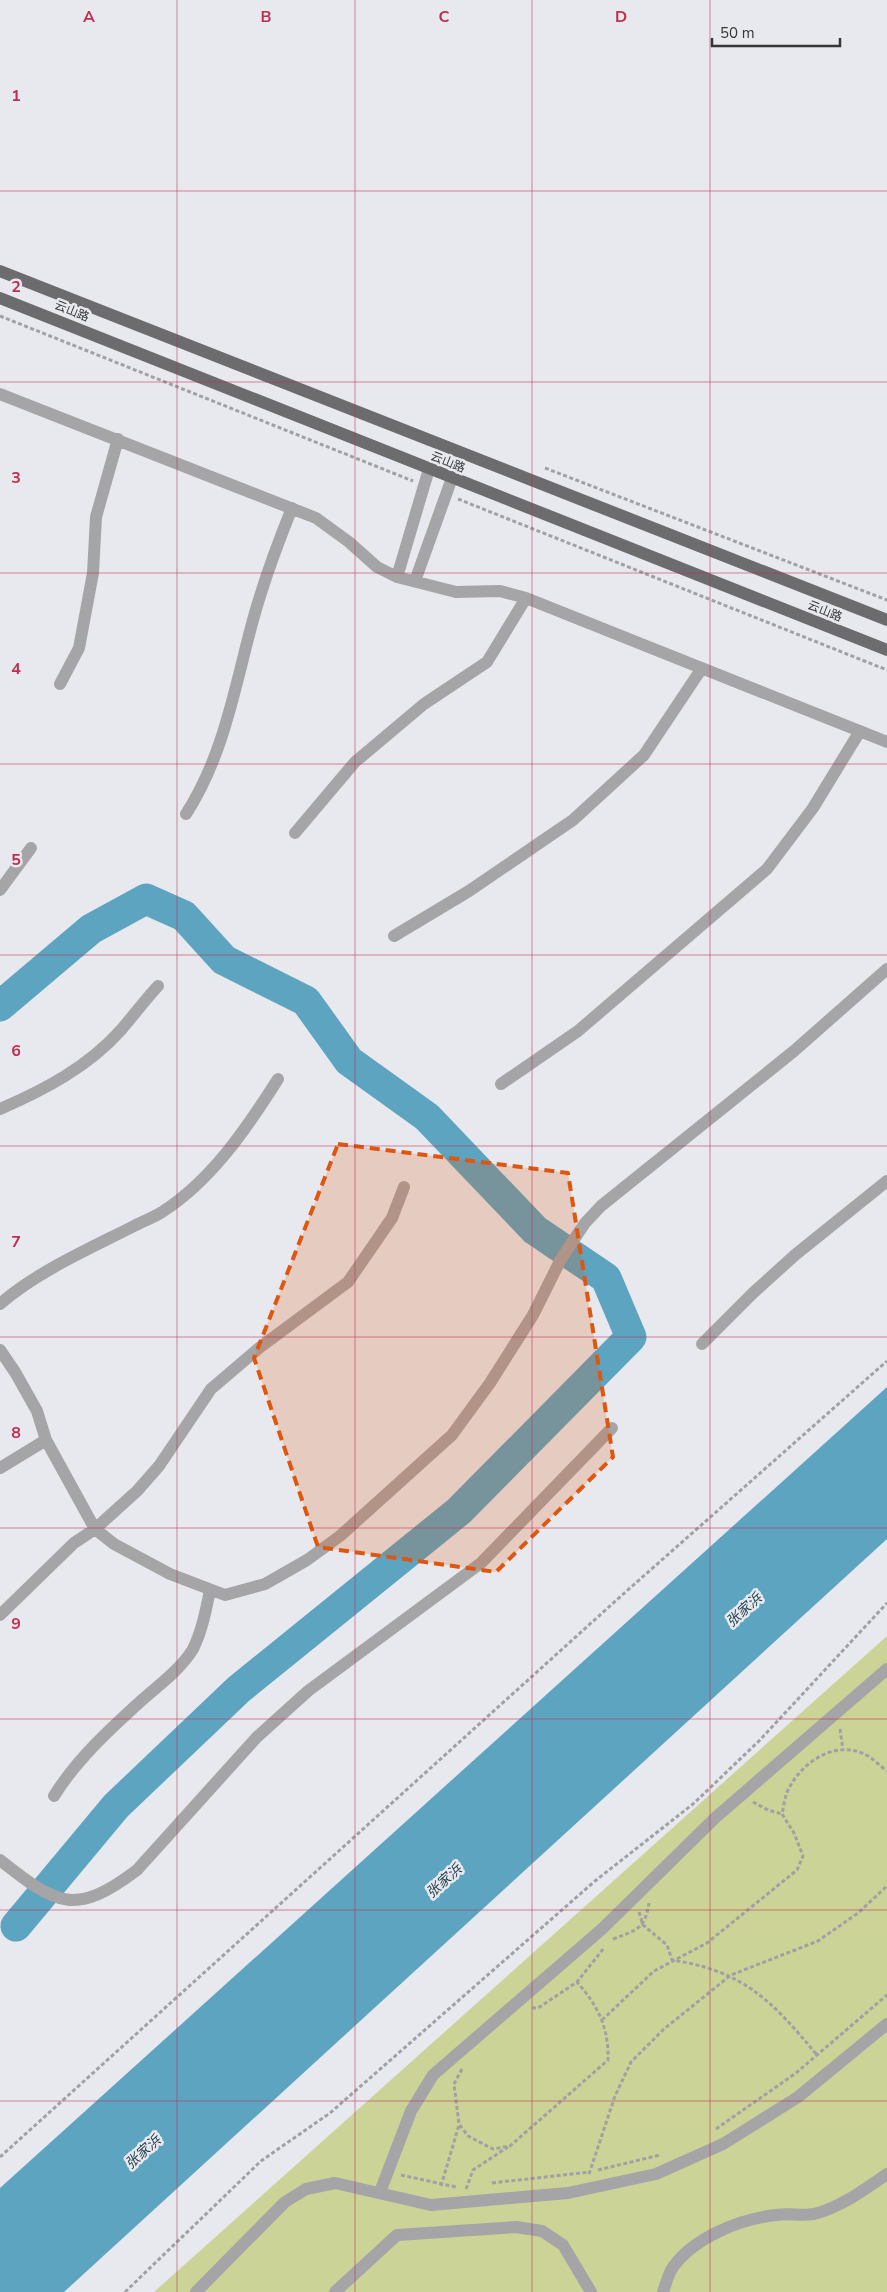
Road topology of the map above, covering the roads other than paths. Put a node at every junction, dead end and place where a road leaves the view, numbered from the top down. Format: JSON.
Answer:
{"nodes":[{"id":1,"x":0,"y":271,"type":"edge"},
{"id":2,"x":0,"y":298,"type":"edge"},
{"id":3,"x":0,"y":394,"type":"edge"},
{"id":4,"x":118,"y":439,"type":"junction"},
{"id":5,"x":429,"y":469,"type":"junction"},
{"id":6,"x":452,"y":478,"type":"junction"},
{"id":7,"x":292,"y":508,"type":"junction"},
{"id":8,"x":397,"y":577,"type":"junction"},
{"id":9,"x":415,"y":581,"type":"junction"},
{"id":10,"x":526,"y":598,"type":"junction"},
{"id":11,"x":887,"y":620,"type":"edge"},
{"id":12,"x":887,"y":650,"type":"edge"},
{"id":13,"x":702,"y":668,"type":"junction"},
{"id":14,"x":60,"y":684,"type":"dead end"},
{"id":15,"x":860,"y":732,"type":"junction"},
{"id":16,"x":887,"y":742,"type":"edge"},
{"id":17,"x":186,"y":814,"type":"dead end"},
{"id":18,"x":295,"y":833,"type":"dead end"},
{"id":19,"x":31,"y":848,"type":"dead end"},
{"id":20,"x":0,"y":890,"type":"edge"},
{"id":21,"x":394,"y":936,"type":"dead end"},
{"id":22,"x":887,"y":969,"type":"edge"},
{"id":23,"x":158,"y":986,"type":"dead end"},
{"id":24,"x":278,"y":1079,"type":"dead end"},
{"id":25,"x":501,"y":1084,"type":"dead end"},
{"id":26,"x":0,"y":1110,"type":"edge"},
{"id":27,"x":887,"y":1181,"type":"edge"},
{"id":28,"x":404,"y":1187,"type":"dead end"},
{"id":29,"x":0,"y":1304,"type":"edge"},
{"id":30,"x":702,"y":1344,"type":"dead end"},
{"id":31,"x":0,"y":1350,"type":"edge"},
{"id":32,"x":612,"y":1428,"type":"dead end"},
{"id":33,"x":46,"y":1440,"type":"junction"},
{"id":34,"x":0,"y":1468,"type":"edge"},
{"id":35,"x":95,"y":1529,"type":"junction"},
{"id":36,"x":210,"y":1590,"type":"junction"},
{"id":37,"x":0,"y":1615,"type":"edge"},
{"id":38,"x":887,"y":1669,"type":"edge"},
{"id":39,"x":54,"y":1796,"type":"dead end"},
{"id":40,"x":0,"y":1860,"type":"edge"},
{"id":41,"x":887,"y":2024,"type":"edge"},
{"id":42,"x":887,"y":2174,"type":"edge"},
{"id":43,"x":380,"y":2192,"type":"junction"},
{"id":44,"x":196,"y":2292,"type":"edge"},
{"id":45,"x":335,"y":2292,"type":"edge"},
{"id":46,"x":591,"y":2292,"type":"edge"},
{"id":47,"x":664,"y":2292,"type":"edge"}],
"edges":[{"from":1,"to":11,"type":"main road","name":"云山路"},
{"from":2,"to":5,"type":"main road","name":"云山路"},
{"from":3,"to":4,"type":"lane"},
{"from":4,"to":7,"type":"lane"},
{"from":4,"to":14,"type":"lane"},
{"from":5,"to":6,"type":"main road","name":"云山路"},
{"from":5,"to":8,"type":"lane"},
{"from":6,"to":9,"type":"lane"},
{"from":6,"to":12,"type":"main road","name":"云山路"},
{"from":7,"to":8,"type":"lane"},
{"from":7,"to":17,"type":"lane"},
{"from":8,"to":9,"type":"lane"},
{"from":9,"to":10,"type":"lane"},
{"from":10,"to":13,"type":"lane"},
{"from":10,"to":18,"type":"lane"},
{"from":13,"to":15,"type":"lane"},
{"from":13,"to":21,"type":"lane"},
{"from":15,"to":16,"type":"lane"},
{"from":15,"to":25,"type":"lane"},
{"from":19,"to":20,"type":"lane"},
{"from":22,"to":36,"type":"lane"},
{"from":23,"to":26,"type":"lane"},
{"from":24,"to":29,"type":"lane"},
{"from":27,"to":30,"type":"lane"},
{"from":28,"to":35,"type":"lane"},
{"from":31,"to":33,"type":"lane"},
{"from":32,"to":40,"type":"lane"},
{"from":33,"to":34,"type":"lane"},
{"from":33,"to":35,"type":"lane"},
{"from":35,"to":36,"type":"lane"},
{"from":35,"to":37,"type":"lane"},
{"from":36,"to":39,"type":"lane"},
{"from":38,"to":43,"type":"lane"},
{"from":41,"to":43,"type":"lane"},
{"from":42,"to":47,"type":"lane"},
{"from":43,"to":44,"type":"lane"},
{"from":45,"to":46,"type":"lane"}]}
